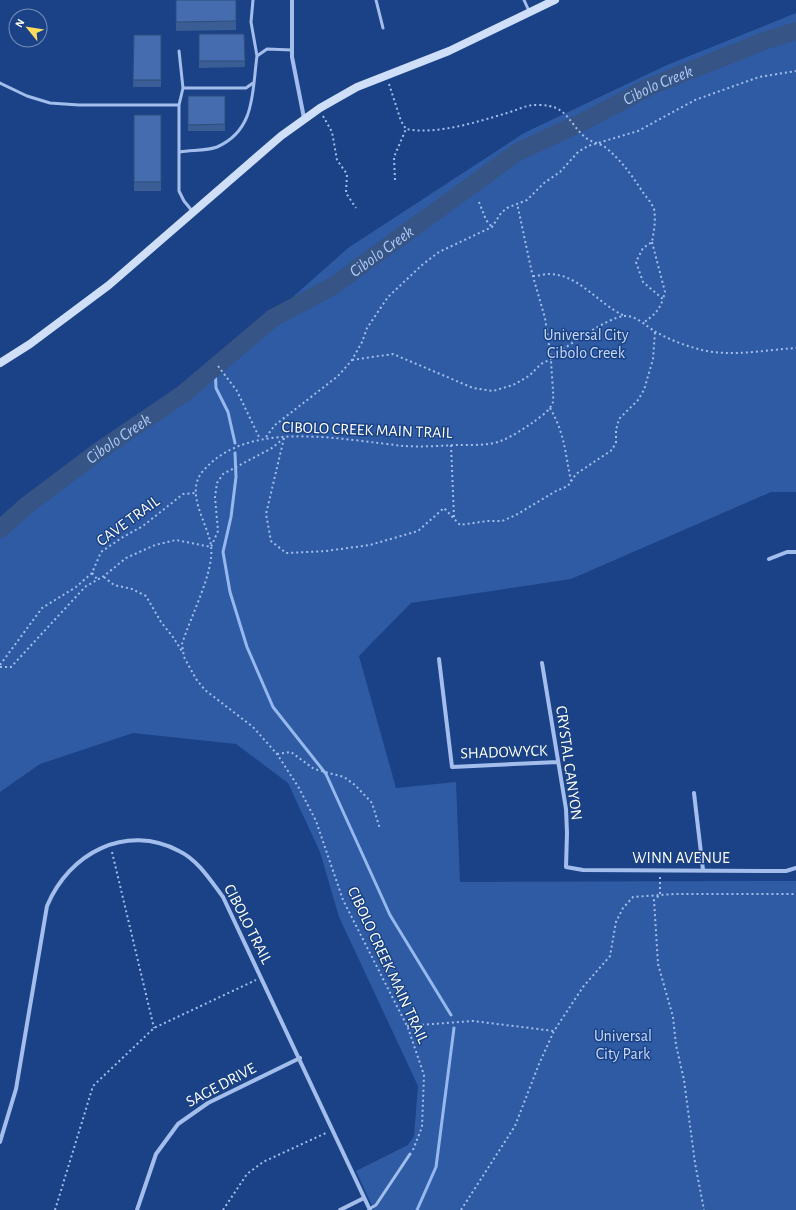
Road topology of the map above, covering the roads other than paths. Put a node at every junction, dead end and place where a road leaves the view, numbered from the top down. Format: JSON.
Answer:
{"nodes":[{"id":1,"x":253,"y":0,"type":"edge"},
{"id":2,"x":292,"y":0,"type":"edge"},
{"id":3,"x":376,"y":0,"type":"edge"},
{"id":4,"x":524,"y":0,"type":"edge"},
{"id":5,"x":555,"y":0,"type":"edge"},
{"id":6,"x":529,"y":13,"type":"junction"},
{"id":7,"x":383,"y":28,"type":"dead end"},
{"id":8,"x":292,"y":50,"type":"junction"},
{"id":9,"x":179,"y":51,"type":"dead end"},
{"id":10,"x":257,"y":56,"type":"junction"},
{"id":11,"x":0,"y":83,"type":"edge"},
{"id":12,"x":253,"y":83,"type":"junction"},
{"id":13,"x":183,"y":88,"type":"junction"},
{"id":14,"x":179,"y":105,"type":"junction"},
{"id":15,"x":304,"y":118,"type":"junction"},
{"id":16,"x":180,"y":152,"type":"junction"},
{"id":17,"x":193,"y":212,"type":"junction"},
{"id":18,"x":0,"y":364,"type":"edge"},
{"id":19,"x":796,"y":552,"type":"edge"},
{"id":20,"x":769,"y":559,"type":"dead end"},
{"id":21,"x":439,"y":659,"type":"dead end"},
{"id":22,"x":542,"y":663,"type":"dead end"},
{"id":23,"x":558,"y":762,"type":"junction"},
{"id":24,"x":694,"y":793,"type":"dead end"},
{"id":25,"x":566,"y":866,"type":"joint"},
{"id":26,"x":796,"y":868,"type":"edge"},
{"id":27,"x":704,"y":870,"type":"junction"},
{"id":28,"x":300,"y":1058,"type":"junction"},
{"id":29,"x":0,"y":1142,"type":"edge"},
{"id":30,"x":410,"y":1154,"type":"road end"},
{"id":31,"x":364,"y":1198,"type":"junction"},
{"id":32,"x":137,"y":1210,"type":"edge"},
{"id":33,"x":340,"y":1210,"type":"edge"},
{"id":34,"x":369,"y":1210,"type":"edge"}],
"edges":[{"from":1,"to":10,"type":"lane"},
{"from":2,"to":8,"type":"street"},
{"from":3,"to":7,"type":"lane"},
{"from":4,"to":6,"type":"lane"},
{"from":5,"to":6,"type":"main road"},
{"from":6,"to":15,"type":"main road"},
{"from":8,"to":10,"type":"lane"},
{"from":8,"to":15,"type":"street"},
{"from":9,"to":13,"type":"lane"},
{"from":10,"to":12,"type":"lane"},
{"from":11,"to":14,"type":"lane"},
{"from":12,"to":13,"type":"lane"},
{"from":12,"to":16,"type":"lane"},
{"from":13,"to":14,"type":"lane"},
{"from":14,"to":16,"type":"lane"},
{"from":15,"to":17,"type":"main road"},
{"from":16,"to":17,"type":"lane"},
{"from":17,"to":18,"type":"main road"},
{"from":19,"to":20,"type":"street"},
{"from":21,"to":23,"type":"street","name":"SHADOWYCK"},
{"from":22,"to":23,"type":"street","name":"CRYSTAL CANYON"},
{"from":23,"to":25,"type":"street","name":"CRYSTAL CANYON"},
{"from":24,"to":27,"type":"street"},
{"from":25,"to":27,"type":"street","name":"WINN AVENUE"},
{"from":26,"to":27,"type":"street","name":"WINN AVENUE"},
{"from":28,"to":29,"type":"street","name":"CIBOLO TRAIL"},
{"from":28,"to":31,"type":"street","name":"CIBOLO TRAIL"},
{"from":28,"to":32,"type":"street","name":"SAGE DRIVE"},
{"from":30,"to":34,"type":"lane"},
{"from":31,"to":33,"type":"street"},
{"from":31,"to":34,"type":"street","name":"CIBOLO TRAIL"}]}
